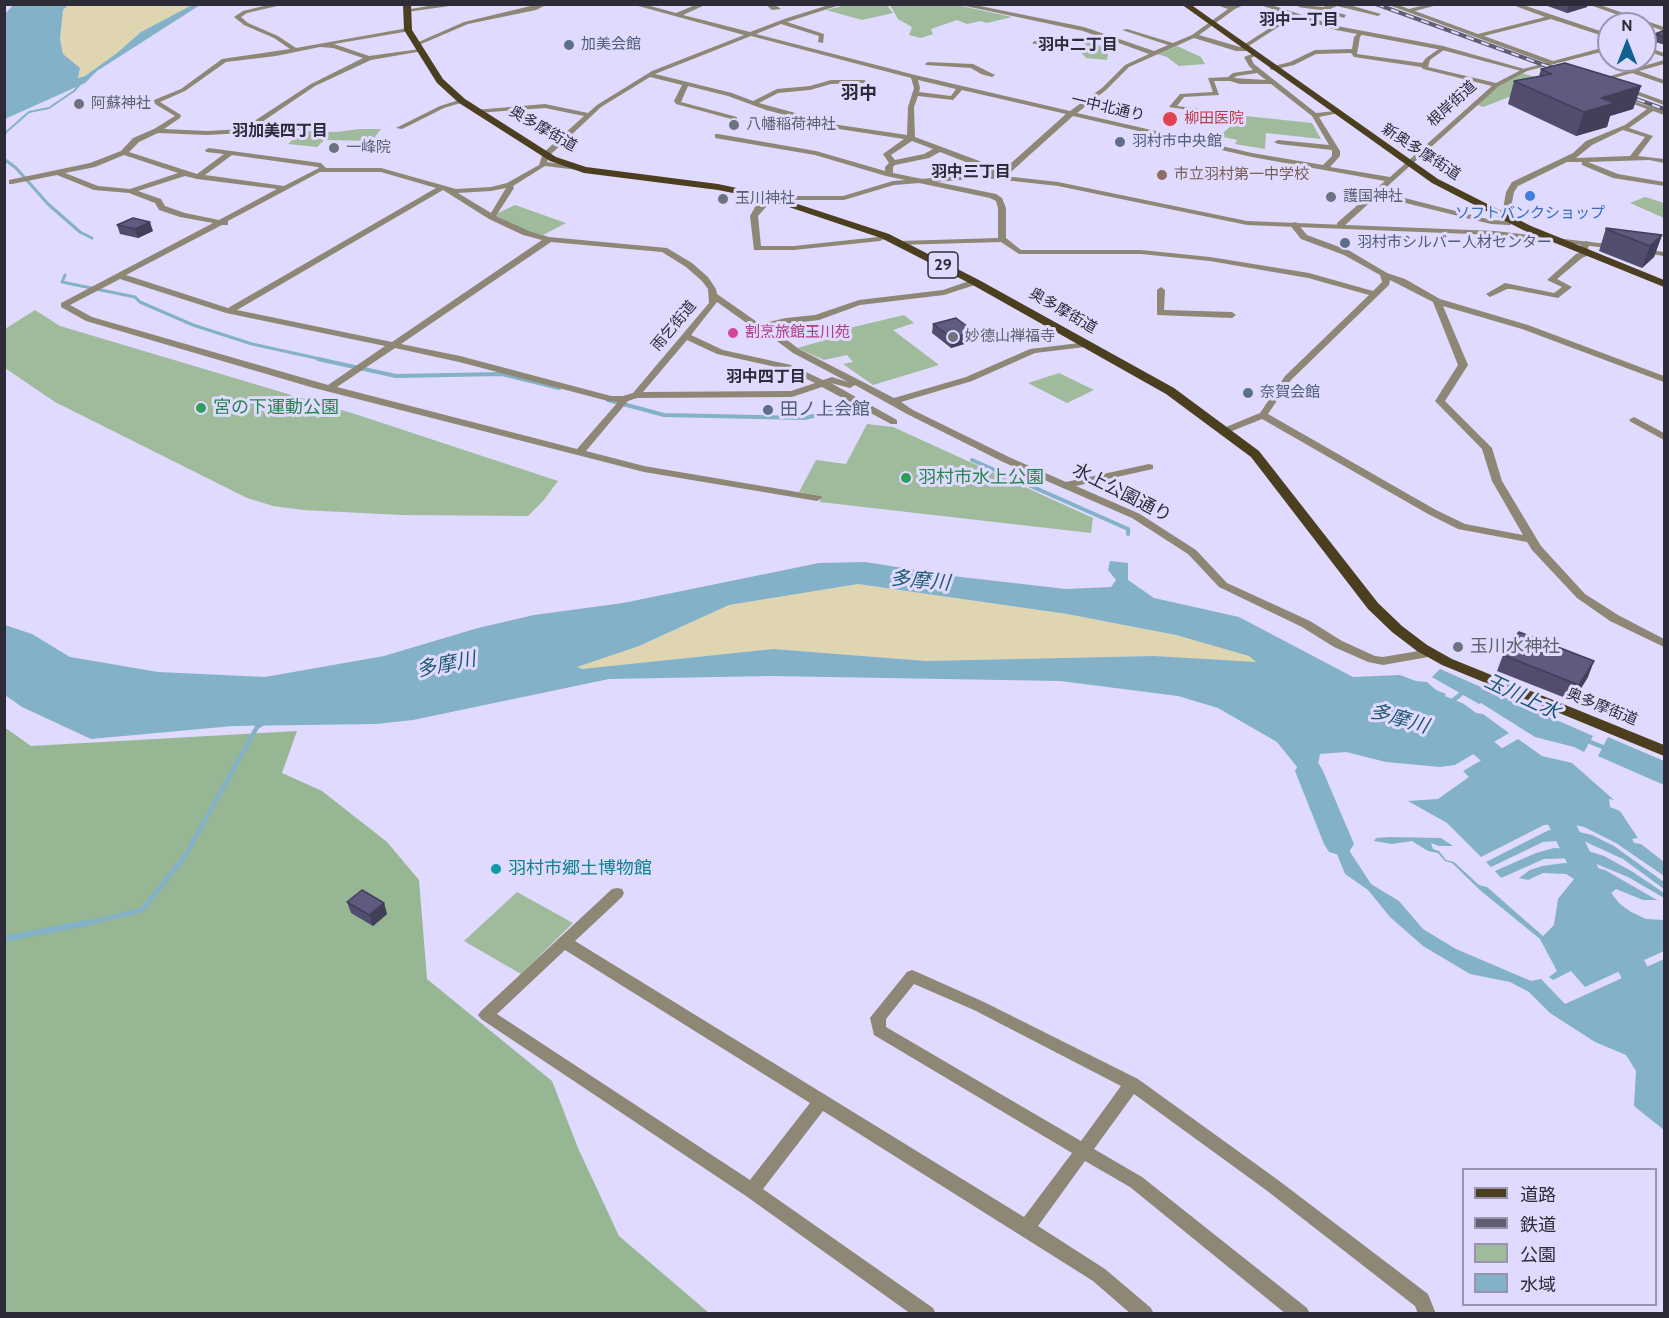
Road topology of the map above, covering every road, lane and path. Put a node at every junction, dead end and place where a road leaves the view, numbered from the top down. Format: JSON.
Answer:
{"nodes":[{"id":1,"x":283,"y":4,"type":"edge"},
{"id":2,"x":461,"y":4,"type":"edge"},
{"id":3,"x":634,"y":4,"type":"edge"},
{"id":4,"x":704,"y":4,"type":"edge"},
{"id":5,"x":768,"y":4,"type":"edge"},
{"id":6,"x":840,"y":4,"type":"edge"},
{"id":7,"x":959,"y":4,"type":"edge"},
{"id":8,"x":1184,"y":4,"type":"edge"},
{"id":9,"x":1217,"y":4,"type":"edge"},
{"id":10,"x":1243,"y":4,"type":"edge"},
{"id":11,"x":1260,"y":4,"type":"edge"},
{"id":12,"x":1336,"y":4,"type":"edge"},
{"id":13,"x":1389,"y":4,"type":"edge"},
{"id":14,"x":1438,"y":4,"type":"edge"},
{"id":15,"x":1513,"y":4,"type":"edge"},
{"id":16,"x":1590,"y":4,"type":"edge"},
{"id":17,"x":544,"y":5,"type":"edge"},
{"id":18,"x":1302,"y":6,"type":"edge"},
{"id":19,"x":407,"y":7,"type":"edge"},
{"id":20,"x":774,"y":9,"type":"dead end"},
{"id":21,"x":1233,"y":9,"type":"junction"},
{"id":22,"x":1320,"y":9,"type":"junction"},
{"id":23,"x":1407,"y":11,"type":"junction"},
{"id":24,"x":1286,"y":12,"type":"junction"},
{"id":25,"x":1378,"y":14,"type":"dead end"},
{"id":26,"x":677,"y":15,"type":"junction"},
{"id":27,"x":1294,"y":15,"type":"junction"},
{"id":28,"x":1344,"y":16,"type":"dead end"},
{"id":29,"x":1551,"y":17,"type":"junction"},
{"id":30,"x":780,"y":22,"type":"junction"},
{"id":31,"x":1211,"y":24,"type":"junction"},
{"id":32,"x":1665,"y":29,"type":"edge"},
{"id":33,"x":408,"y":30,"type":"junction"},
{"id":34,"x":1125,"y":30,"type":"dead end"},
{"id":35,"x":1597,"y":32,"type":"edge"},
{"id":36,"x":1360,"y":33,"type":"junction"},
{"id":37,"x":751,"y":34,"type":"junction"},
{"id":38,"x":1194,"y":36,"type":"junction"},
{"id":39,"x":1476,"y":36,"type":"junction"},
{"id":40,"x":1107,"y":37,"type":"junction"},
{"id":41,"x":821,"y":42,"type":"dead end"},
{"id":42,"x":1035,"y":43,"type":"dead end"},
{"id":43,"x":323,"y":45,"type":"junction"},
{"id":44,"x":1173,"y":45,"type":"junction"},
{"id":45,"x":418,"y":48,"type":"junction"},
{"id":46,"x":1443,"y":48,"type":"junction"},
{"id":47,"x":295,"y":50,"type":"junction"},
{"id":48,"x":1248,"y":50,"type":"junction"},
{"id":49,"x":1355,"y":51,"type":"junction"},
{"id":50,"x":1597,"y":51,"type":"edge"},
{"id":51,"x":1153,"y":53,"type":"junction"},
{"id":52,"x":369,"y":58,"type":"junction"},
{"id":53,"x":1553,"y":63,"type":"junction"},
{"id":54,"x":928,"y":64,"type":"dead end"},
{"id":55,"x":1424,"y":65,"type":"junction"},
{"id":56,"x":1563,"y":67,"type":"edge"},
{"id":57,"x":1272,"y":68,"type":"junction"},
{"id":58,"x":1525,"y":70,"type":"junction"},
{"id":59,"x":1259,"y":71,"type":"junction"},
{"id":60,"x":1629,"y":72,"type":"edge"},
{"id":61,"x":1636,"y":72,"type":"edge"},
{"id":62,"x":649,"y":75,"type":"junction"},
{"id":63,"x":992,"y":75,"type":"dead end"},
{"id":64,"x":1546,"y":76,"type":"edge"},
{"id":65,"x":1590,"y":76,"type":"edge"},
{"id":66,"x":914,"y":77,"type":"junction"},
{"id":67,"x":1230,"y":79,"type":"junction"},
{"id":68,"x":1600,"y":80,"type":"junction"},
{"id":69,"x":864,"y":82,"type":"dead end"},
{"id":70,"x":1272,"y":82,"type":"junction"},
{"id":71,"x":1665,"y":82,"type":"edge"},
{"id":72,"x":686,"y":83,"type":"junction"},
{"id":73,"x":1497,"y":85,"type":"junction"},
{"id":74,"x":960,"y":88,"type":"junction"},
{"id":75,"x":915,"y":94,"type":"junction"},
{"id":76,"x":1610,"y":94,"type":"edge"},
{"id":77,"x":462,"y":101,"type":"junction"},
{"id":78,"x":753,"y":103,"type":"junction"},
{"id":79,"x":1665,"y":103,"type":"edge"},
{"id":80,"x":1652,"y":109,"type":"junction"},
{"id":81,"x":477,"y":111,"type":"junction"},
{"id":82,"x":1207,"y":112,"type":"dead end"},
{"id":83,"x":1072,"y":113,"type":"junction"},
{"id":84,"x":1336,"y":113,"type":"junction"},
{"id":85,"x":1665,"y":113,"type":"edge"},
{"id":86,"x":590,"y":115,"type":"junction"},
{"id":87,"x":1315,"y":115,"type":"junction"},
{"id":88,"x":735,"y":118,"type":"dead end"},
{"id":89,"x":254,"y":126,"type":"junction"},
{"id":90,"x":400,"y":128,"type":"dead end"},
{"id":91,"x":1623,"y":128,"type":"junction"},
{"id":92,"x":296,"y":129,"type":"dead end"},
{"id":93,"x":157,"y":131,"type":"junction"},
{"id":94,"x":718,"y":136,"type":"dead end"},
{"id":95,"x":911,"y":138,"type":"junction"},
{"id":96,"x":1278,"y":142,"type":"dead end"},
{"id":97,"x":1333,"y":148,"type":"junction"},
{"id":98,"x":939,"y":149,"type":"junction"},
{"id":99,"x":209,"y":150,"type":"dead end"},
{"id":100,"x":124,"y":153,"type":"junction"},
{"id":101,"x":231,"y":153,"type":"junction"},
{"id":102,"x":545,"y":159,"type":"junction"},
{"id":103,"x":1632,"y":159,"type":"junction"},
{"id":104,"x":1565,"y":160,"type":"junction"},
{"id":105,"x":1665,"y":160,"type":"edge"},
{"id":106,"x":1578,"y":161,"type":"junction"},
{"id":107,"x":1407,"y":163,"type":"junction"},
{"id":108,"x":893,"y":164,"type":"junction"},
{"id":109,"x":1325,"y":168,"type":"junction"},
{"id":110,"x":323,"y":169,"type":"junction"},
{"id":111,"x":59,"y":173,"type":"junction"},
{"id":112,"x":184,"y":174,"type":"junction"},
{"id":113,"x":889,"y":174,"type":"junction"},
{"id":114,"x":197,"y":177,"type":"junction"},
{"id":115,"x":1000,"y":177,"type":"junction"},
{"id":116,"x":1389,"y":179,"type":"junction"},
{"id":117,"x":917,"y":180,"type":"junction"},
{"id":118,"x":12,"y":182,"type":"dead end"},
{"id":119,"x":1665,"y":184,"type":"edge"},
{"id":120,"x":508,"y":185,"type":"junction"},
{"id":121,"x":286,"y":188,"type":"junction"},
{"id":122,"x":445,"y":188,"type":"junction"},
{"id":123,"x":130,"y":191,"type":"junction"},
{"id":124,"x":1376,"y":193,"type":"junction"},
{"id":125,"x":771,"y":198,"type":"junction"},
{"id":126,"x":492,"y":217,"type":"junction"},
{"id":127,"x":1504,"y":219,"type":"junction"},
{"id":128,"x":224,"y":223,"type":"junction"},
{"id":129,"x":1340,"y":225,"type":"junction"},
{"id":130,"x":1295,"y":227,"type":"junction"},
{"id":131,"x":1495,"y":233,"type":"junction"},
{"id":132,"x":885,"y":236,"type":"junction"},
{"id":133,"x":1549,"y":238,"type":"junction"},
{"id":134,"x":549,"y":239,"type":"junction"},
{"id":135,"x":1003,"y":240,"type":"junction"},
{"id":136,"x":900,"y":243,"type":"junction"},
{"id":137,"x":1588,"y":248,"type":"junction"},
{"id":138,"x":1623,"y":248,"type":"edge"},
{"id":139,"x":1634,"y":249,"type":"edge"},
{"id":140,"x":1665,"y":254,"type":"edge"},
{"id":141,"x":1385,"y":275,"type":"junction"},
{"id":142,"x":120,"y":276,"type":"junction"},
{"id":143,"x":975,"y":282,"type":"junction"},
{"id":144,"x":1665,"y":284,"type":"edge"},
{"id":145,"x":1161,"y":290,"type":"dead end"},
{"id":146,"x":1375,"y":294,"type":"junction"},
{"id":147,"x":1490,"y":294,"type":"dead end"},
{"id":148,"x":713,"y":295,"type":"junction"},
{"id":149,"x":1437,"y":301,"type":"junction"},
{"id":150,"x":229,"y":311,"type":"junction"},
{"id":151,"x":1232,"y":315,"type":"dead end"},
{"id":152,"x":764,"y":327,"type":"junction"},
{"id":153,"x":686,"y":336,"type":"junction"},
{"id":154,"x":1085,"y":344,"type":"junction"},
{"id":155,"x":392,"y":345,"type":"junction"},
{"id":156,"x":1665,"y":379,"type":"edge"},
{"id":157,"x":821,"y":382,"type":"junction"},
{"id":158,"x":330,"y":388,"type":"junction"},
{"id":159,"x":636,"y":395,"type":"junction"},
{"id":160,"x":893,"y":401,"type":"junction"},
{"id":161,"x":622,"y":403,"type":"junction"},
{"id":162,"x":1263,"y":415,"type":"junction"},
{"id":163,"x":1634,"y":420,"type":"dead end"},
{"id":164,"x":894,"y":422,"type":"dead end"},
{"id":165,"x":1224,"y":431,"type":"junction"},
{"id":166,"x":1665,"y":437,"type":"edge"},
{"id":167,"x":579,"y":453,"type":"junction"},
{"id":168,"x":1149,"y":466,"type":"dead end"},
{"id":169,"x":1066,"y":485,"type":"junction"},
{"id":170,"x":818,"y":498,"type":"dead end"},
{"id":171,"x":1532,"y":540,"type":"junction"},
{"id":172,"x":1665,"y":644,"type":"edge"},
{"id":173,"x":1430,"y":653,"type":"junction"},
{"id":174,"x":1665,"y":751,"type":"edge"},
{"id":175,"x":617,"y":893,"type":"dead end"},
{"id":176,"x":564,"y":942,"type":"junction"},
{"id":177,"x":1132,"y":1084,"type":"junction"},
{"id":178,"x":822,"y":1100,"type":"junction"},
{"id":179,"x":1084,"y":1151,"type":"junction"},
{"id":180,"x":752,"y":1191,"type":"junction"},
{"id":181,"x":1026,"y":1228,"type":"junction"},
{"id":182,"x":1138,"y":1311,"type":"edge"},
{"id":183,"x":927,"y":1314,"type":"edge"},
{"id":184,"x":1301,"y":1314,"type":"edge"},
{"id":185,"x":1427,"y":1314,"type":"edge"}],
"edges":[{"from":1,"to":47,"type":"street"},
{"from":2,"to":19,"type":"street"},
{"from":3,"to":26,"type":"street"},
{"from":4,"to":26,"type":"street"},
{"from":5,"to":20,"type":"street"},
{"from":6,"to":30,"type":"street"},
{"from":7,"to":40,"type":"street"},
{"from":8,"to":31,"type":"main road","name":"新奥多摩街道"},
{"from":9,"to":21,"type":"street"},
{"from":10,"to":21,"type":"street"},
{"from":11,"to":24,"type":"street"},
{"from":12,"to":22,"type":"street"},
{"from":12,"to":25,"type":"street"},
{"from":13,"to":23,"type":"street"},
{"from":14,"to":23,"type":"street"},
{"from":15,"to":29,"type":"street"},
{"from":16,"to":32,"type":"street"},
{"from":17,"to":45,"type":"street"},
{"from":18,"to":22,"type":"street"},
{"from":18,"to":24,"type":"street"},
{"from":19,"to":33,"type":"main road","name":"奥多摩街道","number":"29"},
{"from":21,"to":31,"type":"street"},
{"from":22,"to":28,"type":"street"},
{"from":23,"to":39,"type":"street"},
{"from":24,"to":27,"type":"street"},
{"from":26,"to":37,"type":"street"},
{"from":27,"to":36,"type":"street"},
{"from":27,"to":48,"type":"street"},
{"from":29,"to":35,"type":"street"},
{"from":29,"to":39,"type":"street"},
{"from":30,"to":37,"type":"street"},
{"from":30,"to":41,"type":"street"},
{"from":31,"to":38,"type":"street"},
{"from":31,"to":48,"type":"main road","name":"新奥多摩街道"},
{"from":33,"to":43,"type":"street"},
{"from":33,"to":45,"type":"main road","name":"奥多摩街道","number":"29"},
{"from":34,"to":44,"type":"street"},
{"from":36,"to":46,"type":"street"},
{"from":36,"to":49,"type":"street"},
{"from":37,"to":62,"type":"street"},
{"from":37,"to":66,"type":"street","name":"一中北通り"},
{"from":38,"to":44,"type":"street"},
{"from":38,"to":48,"type":"street"},
{"from":39,"to":53,"type":"street"},
{"from":40,"to":42,"type":"street"},
{"from":40,"to":51,"type":"street"},
{"from":43,"to":47,"type":"street"},
{"from":43,"to":52,"type":"street"},
{"from":44,"to":51,"type":"street"},
{"from":45,"to":52,"type":"street"},
{"from":45,"to":77,"type":"main road","name":"奥多摩街道","number":"29"},
{"from":46,"to":55,"type":"street"},
{"from":46,"to":58,"type":"street"},
{"from":47,"to":93,"type":"street"},
{"from":48,"to":57,"type":"main road","name":"新奥多摩街道"},
{"from":48,"to":59,"type":"street"},
{"from":49,"to":55,"type":"street"},
{"from":49,"to":57,"type":"street"},
{"from":50,"to":53,"type":"street","name":"根岸街道"},
{"from":51,"to":83,"type":"street"},
{"from":52,"to":89,"type":"street"},
{"from":53,"to":56,"type":"street"},
{"from":53,"to":58,"type":"street","name":"根岸街道"},
{"from":54,"to":63,"type":"street"},
{"from":55,"to":73,"type":"street"},
{"from":57,"to":84,"type":"main road","name":"新奥多摩街道"},
{"from":58,"to":64,"type":"street"},
{"from":58,"to":73,"type":"street","name":"根岸街道"},
{"from":59,"to":67,"type":"street"},
{"from":59,"to":70,"type":"street"},
{"from":60,"to":68,"type":"street"},
{"from":61,"to":71,"type":"street"},
{"from":62,"to":72,"type":"street"},
{"from":62,"to":86,"type":"street"},
{"from":65,"to":68,"type":"street"},
{"from":66,"to":74,"type":"street","name":"一中北通り"},
{"from":66,"to":75,"type":"street"},
{"from":67,"to":70,"type":"street"},
{"from":67,"to":82,"type":"street"},
{"from":68,"to":79,"type":"street"},
{"from":69,"to":78,"type":"street"},
{"from":70,"to":87,"type":"street"},
{"from":72,"to":78,"type":"street"},
{"from":72,"to":88,"type":"street"},
{"from":73,"to":107,"type":"street","name":"根岸街道"},
{"from":74,"to":75,"type":"street"},
{"from":74,"to":83,"type":"street","name":"一中北通り"},
{"from":75,"to":95,"type":"street"},
{"from":76,"to":80,"type":"street"},
{"from":77,"to":81,"type":"main road","name":"奥多摩街道","number":"29"},
{"from":77,"to":90,"type":"street"},
{"from":78,"to":95,"type":"street"},
{"from":80,"to":85,"type":"street"},
{"from":80,"to":91,"type":"street"},
{"from":81,"to":86,"type":"street"},
{"from":81,"to":102,"type":"main road","name":"奥多摩街道","number":"29"},
{"from":83,"to":109,"type":"street","name":"一中北通り"},
{"from":83,"to":115,"type":"street"},
{"from":84,"to":87,"type":"street"},
{"from":84,"to":107,"type":"main road","name":"新奥多摩街道"},
{"from":86,"to":102,"type":"street"},
{"from":87,"to":97,"type":"street"},
{"from":89,"to":92,"type":"street"},
{"from":89,"to":93,"type":"street"},
{"from":91,"to":103,"type":"street"},
{"from":91,"to":104,"type":"street"},
{"from":93,"to":100,"type":"street"},
{"from":94,"to":113,"type":"street"},
{"from":95,"to":98,"type":"street"},
{"from":95,"to":108,"type":"street"},
{"from":96,"to":97,"type":"street"},
{"from":97,"to":109,"type":"street"},
{"from":98,"to":108,"type":"street"},
{"from":98,"to":115,"type":"street"},
{"from":99,"to":101,"type":"street"},
{"from":100,"to":111,"type":"street"},
{"from":100,"to":112,"type":"street"},
{"from":101,"to":110,"type":"street"},
{"from":101,"to":114,"type":"street"},
{"from":102,"to":120,"type":"street"},
{"from":102,"to":125,"type":"main road","name":"奥多摩街道","number":"29"},
{"from":103,"to":105,"type":"street"},
{"from":103,"to":106,"type":"street"},
{"from":104,"to":106,"type":"street"},
{"from":104,"to":127,"type":"street"},
{"from":106,"to":119,"type":"street"},
{"from":107,"to":116,"type":"street","name":"根岸街道"},
{"from":107,"to":127,"type":"main road","name":"新奥多摩街道"},
{"from":108,"to":113,"type":"street"},
{"from":109,"to":116,"type":"street","name":"一中北通り"},
{"from":110,"to":121,"type":"street"},
{"from":110,"to":122,"type":"street"},
{"from":111,"to":118,"type":"street"},
{"from":111,"to":123,"type":"street"},
{"from":112,"to":114,"type":"street"},
{"from":112,"to":123,"type":"street"},
{"from":113,"to":117,"type":"street"},
{"from":114,"to":121,"type":"street"},
{"from":115,"to":117,"type":"street"},
{"from":115,"to":130,"type":"street"},
{"from":116,"to":124,"type":"street","name":"根岸街道"},
{"from":117,"to":125,"type":"street"},
{"from":117,"to":135,"type":"street"},
{"from":120,"to":122,"type":"street"},
{"from":120,"to":126,"type":"street"},
{"from":121,"to":128,"type":"street"},
{"from":122,"to":126,"type":"street"},
{"from":122,"to":150,"type":"street"},
{"from":123,"to":128,"type":"street"},
{"from":124,"to":127,"type":"street"},
{"from":124,"to":129,"type":"street","name":"根岸街道"},
{"from":125,"to":132,"type":"main road","name":"奥多摩街道","number":"29"},
{"from":125,"to":132,"type":"street"},
{"from":126,"to":134,"type":"street"},
{"from":127,"to":131,"type":"street"},
{"from":127,"to":133,"type":"main road","name":"新奥多摩街道"},
{"from":128,"to":142,"type":"street"},
{"from":129,"to":130,"type":"street"},
{"from":129,"to":131,"type":"street"},
{"from":130,"to":141,"type":"street"},
{"from":131,"to":133,"type":"street"},
{"from":132,"to":136,"type":"main road","name":"奥多摩街道","number":"29"},
{"from":133,"to":137,"type":"main road","name":"新奥多摩街道"},
{"from":134,"to":148,"type":"street"},
{"from":134,"to":155,"type":"street"},
{"from":135,"to":136,"type":"street"},
{"from":135,"to":146,"type":"street"},
{"from":136,"to":143,"type":"main road","name":"奥多摩街道","number":"29"},
{"from":137,"to":138,"type":"street"},
{"from":137,"to":144,"type":"main road","name":"新奥多摩街道"},
{"from":137,"to":147,"type":"street"},
{"from":139,"to":140,"type":"street"},
{"from":141,"to":146,"type":"street"},
{"from":141,"to":149,"type":"street"},
{"from":142,"to":150,"type":"street"},
{"from":142,"to":158,"type":"street"},
{"from":143,"to":152,"type":"street"},
{"from":143,"to":154,"type":"main road","name":"奥多摩街道","number":"29"},
{"from":145,"to":151,"type":"street"},
{"from":146,"to":162,"type":"street"},
{"from":148,"to":152,"type":"street","name":"雨乞街道"},
{"from":148,"to":153,"type":"street","name":"雨乞街道"},
{"from":149,"to":156,"type":"street"},
{"from":149,"to":171,"type":"street"},
{"from":150,"to":155,"type":"street"},
{"from":152,"to":160,"type":"street","name":"水上公園通り"},
{"from":153,"to":157,"type":"street"},
{"from":153,"to":159,"type":"street","name":"雨乞街道"},
{"from":154,"to":160,"type":"street"},
{"from":154,"to":165,"type":"main road","name":"奥多摩街道","number":"29"},
{"from":155,"to":158,"type":"street"},
{"from":155,"to":161,"type":"street"},
{"from":157,"to":159,"type":"street"},
{"from":157,"to":160,"type":"street"},
{"from":157,"to":164,"type":"street"},
{"from":158,"to":167,"type":"street"},
{"from":159,"to":161,"type":"street"},
{"from":160,"to":169,"type":"street","name":"水上公園通り"},
{"from":161,"to":167,"type":"street"},
{"from":162,"to":165,"type":"street"},
{"from":162,"to":171,"type":"street"},
{"from":163,"to":166,"type":"street"},
{"from":165,"to":173,"type":"main road","name":"奥多摩街道","number":"29"},
{"from":167,"to":170,"type":"street"},
{"from":168,"to":169,"type":"street"},
{"from":169,"to":173,"type":"street","name":"水上公園通り"},
{"from":171,"to":172,"type":"street"},
{"from":173,"to":174,"type":"main road","name":"奥多摩街道","number":"29"},
{"from":175,"to":176,"type":"street"},
{"from":176,"to":178,"type":"street"},
{"from":176,"to":180,"type":"street"},
{"from":177,"to":179,"type":"street"},
{"from":177,"to":179,"type":"street"},
{"from":177,"to":185,"type":"street"},
{"from":178,"to":180,"type":"street"},
{"from":178,"to":181,"type":"street"},
{"from":179,"to":181,"type":"street"},
{"from":179,"to":184,"type":"street"},
{"from":180,"to":183,"type":"street"},
{"from":181,"to":182,"type":"street"}]}
